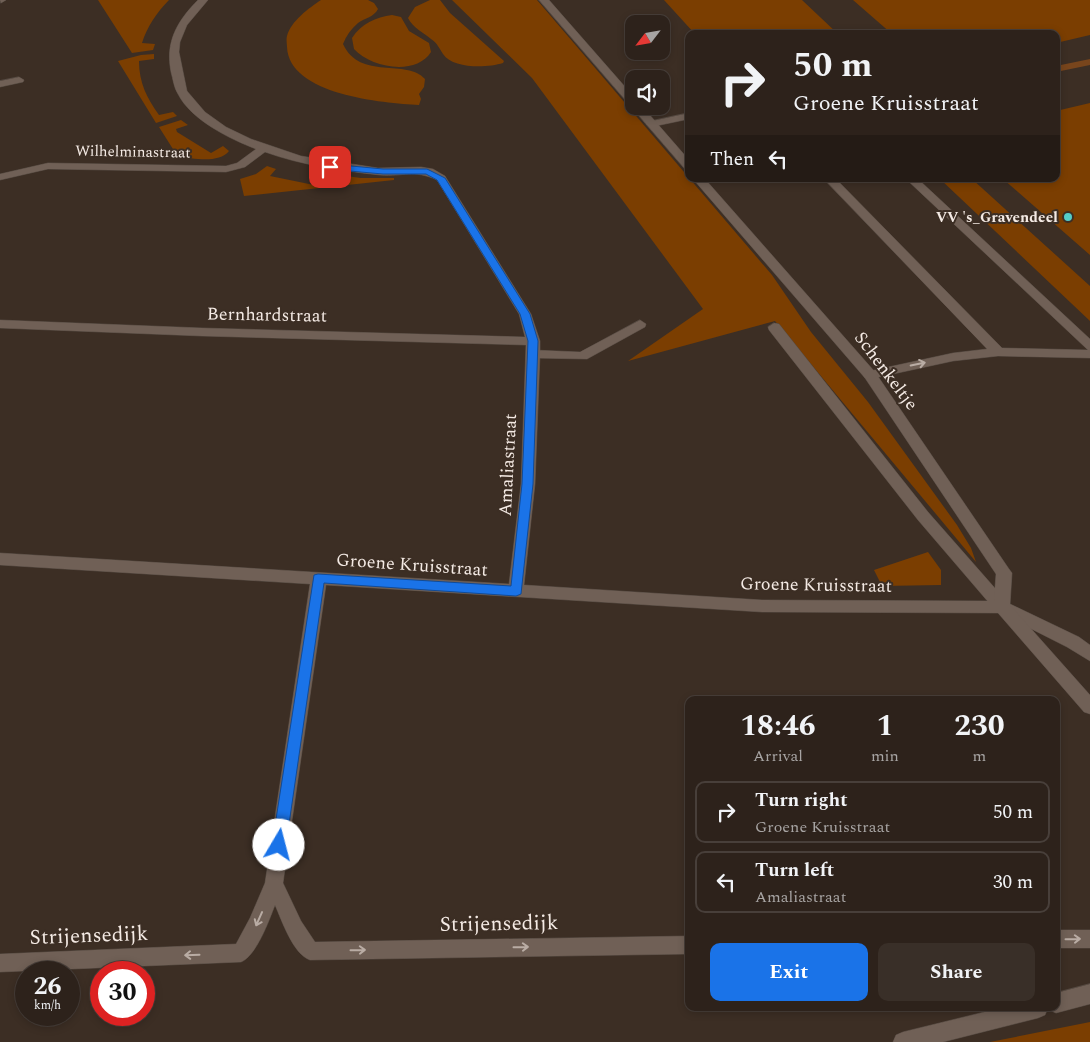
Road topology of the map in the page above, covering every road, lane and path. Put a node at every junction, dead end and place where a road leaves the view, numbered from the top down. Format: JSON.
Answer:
{"nodes":[{"id":1,"x":203,"y":0,"type":"edge"},
{"id":2,"x":544,"y":0,"type":"edge"},
{"id":3,"x":19,"y":80,"type":"dead end"},
{"id":4,"x":0,"y":84,"type":"edge"},
{"id":5,"x":625,"y":93,"type":"edge"},
{"id":6,"x":643,"y":115,"type":"edge"},
{"id":7,"x":685,"y":117,"type":"edge"},
{"id":8,"x":651,"y":124,"type":"junction"},
{"id":9,"x":262,"y":149,"type":"junction"},
{"id":10,"x":685,"y":163,"type":"edge"},
{"id":11,"x":0,"y":178,"type":"edge"},
{"id":12,"x":702,"y":182,"type":"edge"},
{"id":13,"x":833,"y":182,"type":"edge"},
{"id":14,"x":915,"y":182,"type":"edge"},
{"id":15,"x":0,"y":324,"type":"edge"},
{"id":16,"x":640,"y":324,"type":"dead end"},
{"id":17,"x":774,"y":327,"type":"dead end"},
{"id":18,"x":1090,"y":346,"type":"edge"},
{"id":19,"x":533,"y":347,"type":"junction"},
{"id":20,"x":998,"y":352,"type":"junction"},
{"id":21,"x":1090,"y":354,"type":"edge"},
{"id":22,"x":870,"y":375,"type":"junction"},
{"id":23,"x":0,"y":559,"type":"edge"},
{"id":24,"x":318,"y":579,"type":"junction"},
{"id":25,"x":516,"y":591,"type":"junction"},
{"id":26,"x":1002,"y":608,"type":"junction"},
{"id":27,"x":1090,"y":654,"type":"edge"},
{"id":28,"x":1090,"y":708,"type":"edge"},
{"id":29,"x":274,"y":884,"type":"junction"},
{"id":30,"x":1090,"y":939,"type":"edge"},
{"id":31,"x":1060,"y":940,"type":"edge"},
{"id":32,"x":685,"y":945,"type":"edge"},
{"id":33,"x":0,"y":964,"type":"edge"},
{"id":34,"x":1090,"y":994,"type":"edge"},
{"id":35,"x":1060,"y":1002,"type":"edge"},
{"id":36,"x":1026,"y":1011,"type":"edge"},
{"id":37,"x":903,"y":1042,"type":"edge"}],
"edges":[{"from":1,"to":9,"type":"street","name":"Amaliastraat"},
{"from":2,"to":5,"type":"street"},
{"from":3,"to":4,"type":"street"},
{"from":6,"to":8,"type":"street"},
{"from":7,"to":8,"type":"street"},
{"from":8,"to":10,"type":"street"},
{"from":9,"to":11,"type":"street","name":"Wilhelminastraat"},
{"from":9,"to":19,"type":"street","name":"Amaliastraat"},
{"from":12,"to":22,"type":"street","name":"Schenkeltje"},
{"from":13,"to":20,"type":"street"},
{"from":14,"to":18,"type":"street"},
{"from":15,"to":19,"type":"street","name":"Bernhardstraat"},
{"from":16,"to":19,"type":"street","name":"Bernhardstraat"},
{"from":17,"to":26,"type":"street"},
{"from":19,"to":25,"type":"street","name":"Amaliastraat"},
{"from":20,"to":21,"type":"street"},
{"from":22,"to":20,"type":"street","one_way":true},
{"from":22,"to":26,"type":"street","name":"Schenkeltje"},
{"from":23,"to":24,"type":"street","name":"Groene Kruisstraat"},
{"from":24,"to":25,"type":"street","name":"Groene Kruisstraat"},
{"from":24,"to":29,"type":"street"},
{"from":25,"to":26,"type":"street","name":"Groene Kruisstraat"},
{"from":26,"to":27,"type":"street"},
{"from":26,"to":28,"type":"street"},
{"from":29,"to":32,"type":"street","name":"Strijensedijk","one_way":true},
{"from":29,"to":33,"type":"street","name":"Strijensedijk","one_way":true},
{"from":31,"to":30,"type":"street","one_way":true},
{"from":34,"to":35,"type":"street"},
{"from":36,"to":37,"type":"street"}]}
